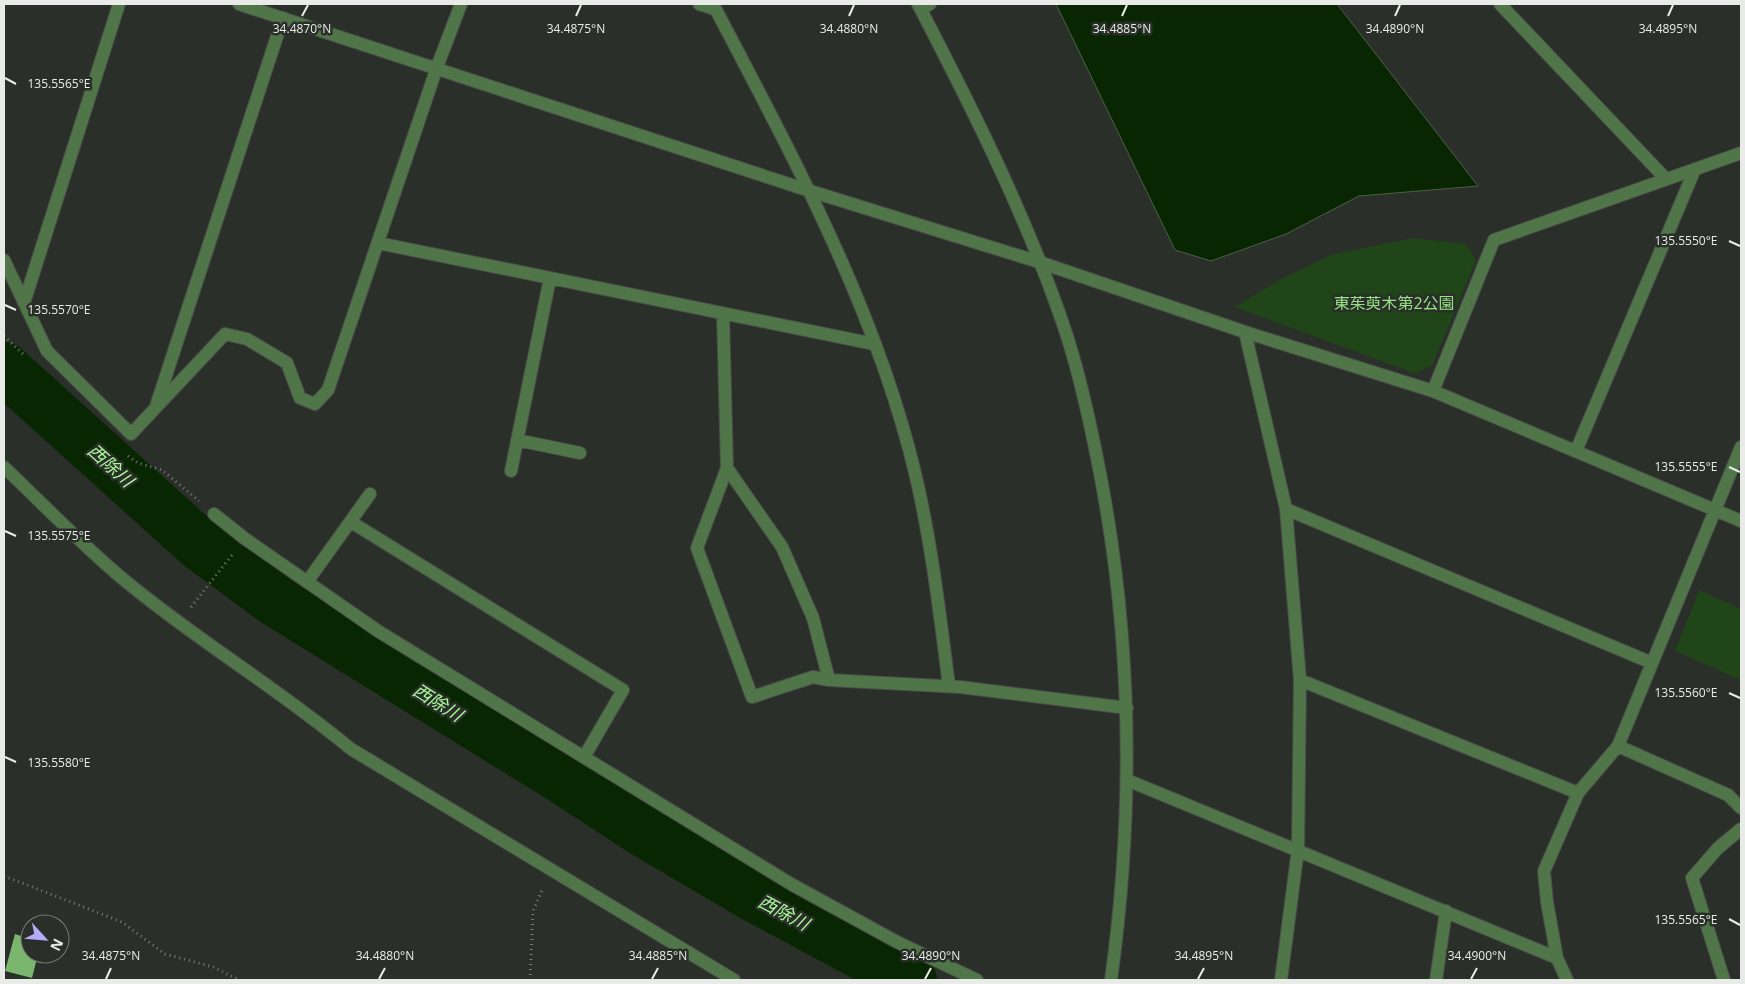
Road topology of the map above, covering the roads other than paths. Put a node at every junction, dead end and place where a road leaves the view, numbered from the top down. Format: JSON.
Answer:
{"nodes":[{"id":1,"x":119,"y":4,"type":"edge"},
{"id":2,"x":240,"y":4,"type":"edge"},
{"id":3,"x":461,"y":4,"type":"edge"},
{"id":4,"x":699,"y":4,"type":"edge"},
{"id":5,"x":1500,"y":4,"type":"edge"},
{"id":6,"x":923,"y":5,"type":"edge"},
{"id":7,"x":714,"y":6,"type":"edge"},
{"id":8,"x":283,"y":18,"type":"junction"},
{"id":9,"x":437,"y":67,"type":"junction"},
{"id":10,"x":1741,"y":153,"type":"edge"},
{"id":11,"x":1695,"y":169,"type":"junction"},
{"id":12,"x":1666,"y":179,"type":"junction"},
{"id":13,"x":807,"y":190,"type":"junction"},
{"id":14,"x":378,"y":242,"type":"junction"},
{"id":15,"x":4,"y":260,"type":"edge"},
{"id":16,"x":1039,"y":262,"type":"junction"},
{"id":17,"x":550,"y":278,"type":"junction"},
{"id":18,"x":24,"y":302,"type":"junction"},
{"id":19,"x":723,"y":313,"type":"junction"},
{"id":20,"x":1245,"y":332,"type":"junction"},
{"id":21,"x":874,"y":344,"type":"junction"},
{"id":22,"x":1433,"y":391,"type":"junction"},
{"id":23,"x":156,"y":408,"type":"junction"},
{"id":24,"x":517,"y":440,"type":"junction"},
{"id":25,"x":1741,"y":447,"type":"edge"},
{"id":26,"x":1576,"y":452,"type":"junction"},
{"id":27,"x":580,"y":453,"type":"dead end"},
{"id":28,"x":4,"y":467,"type":"edge"},
{"id":29,"x":727,"y":468,"type":"junction"},
{"id":30,"x":511,"y":471,"type":"dead end"},
{"id":31,"x":370,"y":494,"type":"dead end"},
{"id":32,"x":1286,"y":509,"type":"junction"},
{"id":33,"x":1715,"y":510,"type":"junction"},
{"id":34,"x":214,"y":514,"type":"dead end"},
{"id":35,"x":351,"y":522,"type":"junction"},
{"id":36,"x":1741,"y":522,"type":"edge"},
{"id":37,"x":307,"y":582,"type":"junction"},
{"id":38,"x":1652,"y":663,"type":"junction"},
{"id":39,"x":830,"y":680,"type":"junction"},
{"id":40,"x":1300,"y":680,"type":"junction"},
{"id":41,"x":948,"y":686,"type":"junction"},
{"id":42,"x":1127,"y":708,"type":"junction"},
{"id":43,"x":1618,"y":746,"type":"junction"},
{"id":44,"x":584,"y":757,"type":"junction"},
{"id":45,"x":1127,"y":780,"type":"junction"},
{"id":46,"x":1578,"y":794,"type":"junction"},
{"id":47,"x":1741,"y":808,"type":"edge"},
{"id":48,"x":1741,"y":829,"type":"edge"},
{"id":49,"x":1298,"y":849,"type":"junction"},
{"id":50,"x":1446,"y":911,"type":"junction"},
{"id":51,"x":1557,"y":958,"type":"junction"},
{"id":52,"x":734,"y":980,"type":"edge"},
{"id":53,"x":977,"y":980,"type":"edge"},
{"id":54,"x":1111,"y":980,"type":"edge"},
{"id":55,"x":1281,"y":980,"type":"edge"},
{"id":56,"x":1436,"y":980,"type":"edge"},
{"id":57,"x":1567,"y":980,"type":"edge"},
{"id":58,"x":1724,"y":980,"type":"edge"}],
"edges":[{"from":1,"to":18,"type":"street"},
{"from":2,"to":8,"type":"street"},
{"from":3,"to":9,"type":"street"},
{"from":4,"to":7,"type":"street"},
{"from":5,"to":12,"type":"street"},
{"from":6,"to":16,"type":"street"},
{"from":7,"to":13,"type":"street"},
{"from":8,"to":9,"type":"street"},
{"from":8,"to":23,"type":"street"},
{"from":9,"to":13,"type":"street"},
{"from":9,"to":14,"type":"street"},
{"from":10,"to":11,"type":"street"},
{"from":11,"to":12,"type":"street"},
{"from":11,"to":26,"type":"street"},
{"from":12,"to":22,"type":"street"},
{"from":13,"to":16,"type":"street"},
{"from":13,"to":21,"type":"street"},
{"from":14,"to":17,"type":"street"},
{"from":14,"to":23,"type":"street"},
{"from":15,"to":18,"type":"street"},
{"from":16,"to":20,"type":"street"},
{"from":16,"to":42,"type":"street"},
{"from":17,"to":19,"type":"street"},
{"from":17,"to":24,"type":"street"},
{"from":18,"to":23,"type":"street"},
{"from":19,"to":21,"type":"street"},
{"from":19,"to":29,"type":"street"},
{"from":20,"to":22,"type":"street"},
{"from":20,"to":32,"type":"street"},
{"from":21,"to":41,"type":"street"},
{"from":22,"to":26,"type":"street"},
{"from":24,"to":27,"type":"street"},
{"from":24,"to":30,"type":"street"},
{"from":25,"to":33,"type":"street"},
{"from":26,"to":33,"type":"street"},
{"from":28,"to":52,"type":"street"},
{"from":29,"to":39,"type":"street"},
{"from":29,"to":39,"type":"street"},
{"from":31,"to":35,"type":"street"},
{"from":32,"to":38,"type":"street"},
{"from":32,"to":40,"type":"street"},
{"from":33,"to":36,"type":"street"},
{"from":33,"to":38,"type":"street"},
{"from":34,"to":37,"type":"street"},
{"from":35,"to":37,"type":"street"},
{"from":35,"to":44,"type":"street"},
{"from":37,"to":44,"type":"street"},
{"from":38,"to":43,"type":"street"},
{"from":39,"to":41,"type":"street"},
{"from":40,"to":46,"type":"street"},
{"from":40,"to":49,"type":"street"},
{"from":41,"to":42,"type":"street"},
{"from":42,"to":45,"type":"street"},
{"from":43,"to":46,"type":"street"},
{"from":43,"to":47,"type":"street"},
{"from":44,"to":53,"type":"street"},
{"from":45,"to":49,"type":"street"},
{"from":45,"to":54,"type":"street"},
{"from":46,"to":51,"type":"street"},
{"from":48,"to":58,"type":"street"},
{"from":49,"to":50,"type":"street"},
{"from":49,"to":55,"type":"street"},
{"from":50,"to":51,"type":"street"},
{"from":50,"to":56,"type":"street"},
{"from":51,"to":57,"type":"street"}]}
